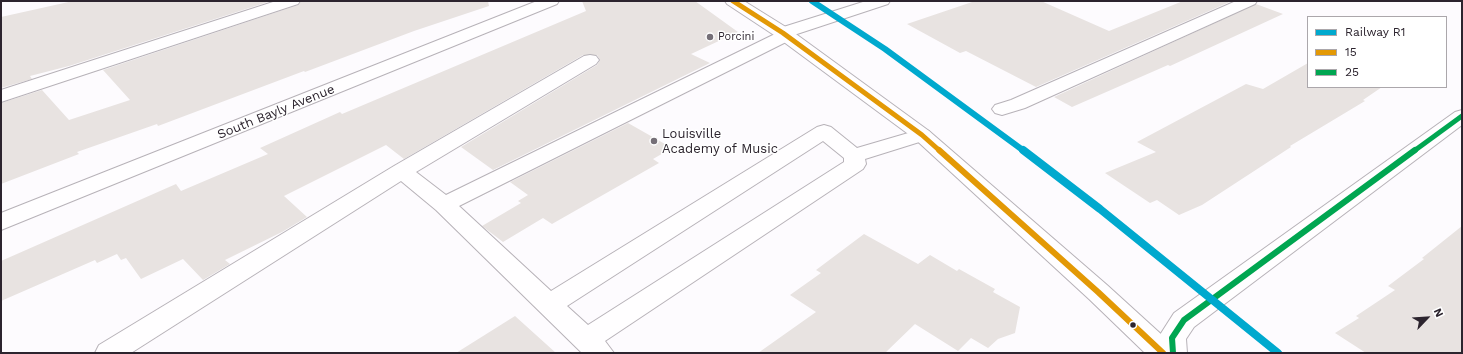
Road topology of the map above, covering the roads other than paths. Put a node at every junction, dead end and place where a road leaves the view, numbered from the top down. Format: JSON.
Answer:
{"nodes":[{"id":1,"x":292,"y":1,"type":"edge"},
{"id":2,"x":551,"y":1,"type":"edge"},
{"id":3,"x":733,"y":1,"type":"edge"},
{"id":4,"x":882,"y":1,"type":"edge"},
{"id":5,"x":1249,"y":1,"type":"edge"},
{"id":6,"x":785,"y":34,"type":"junction"},
{"id":7,"x":590,"y":60,"type":"dead end"},
{"id":8,"x":1,"y":96,"type":"edge"},
{"id":9,"x":1002,"y":109,"type":"dead end"},
{"id":10,"x":1462,"y":116,"type":"edge"},
{"id":11,"x":922,"y":135,"type":"junction"},
{"id":12,"x":854,"y":156,"type":"junction"},
{"id":13,"x":402,"y":171,"type":"junction"},
{"id":14,"x":444,"y":205,"type":"junction"},
{"id":15,"x":1,"y":222,"type":"edge"},
{"id":16,"x":549,"y":305,"type":"junction"},
{"id":17,"x":593,"y":346,"type":"edge"},
{"id":18,"x":109,"y":353,"type":"edge"},
{"id":19,"x":1163,"y":353,"type":"edge"},
{"id":20,"x":1173,"y":353,"type":"edge"}],
"edges":[{"from":1,"to":8,"type":"street"},
{"from":2,"to":15,"type":"street","name":"South Bayly Avenue"},
{"from":3,"to":6,"type":"street"},
{"from":4,"to":6,"type":"street"},
{"from":5,"to":9,"type":"street"},
{"from":6,"to":11,"type":"street"},
{"from":6,"to":14,"type":"street"},
{"from":7,"to":13,"type":"street"},
{"from":10,"to":20,"type":"street"},
{"from":11,"to":12,"type":"street"},
{"from":11,"to":19,"type":"street"},
{"from":12,"to":16,"type":"street"},
{"from":12,"to":17,"type":"street"},
{"from":13,"to":14,"type":"street"},
{"from":13,"to":18,"type":"street"},
{"from":14,"to":16,"type":"street"},
{"from":16,"to":17,"type":"street"}]}
